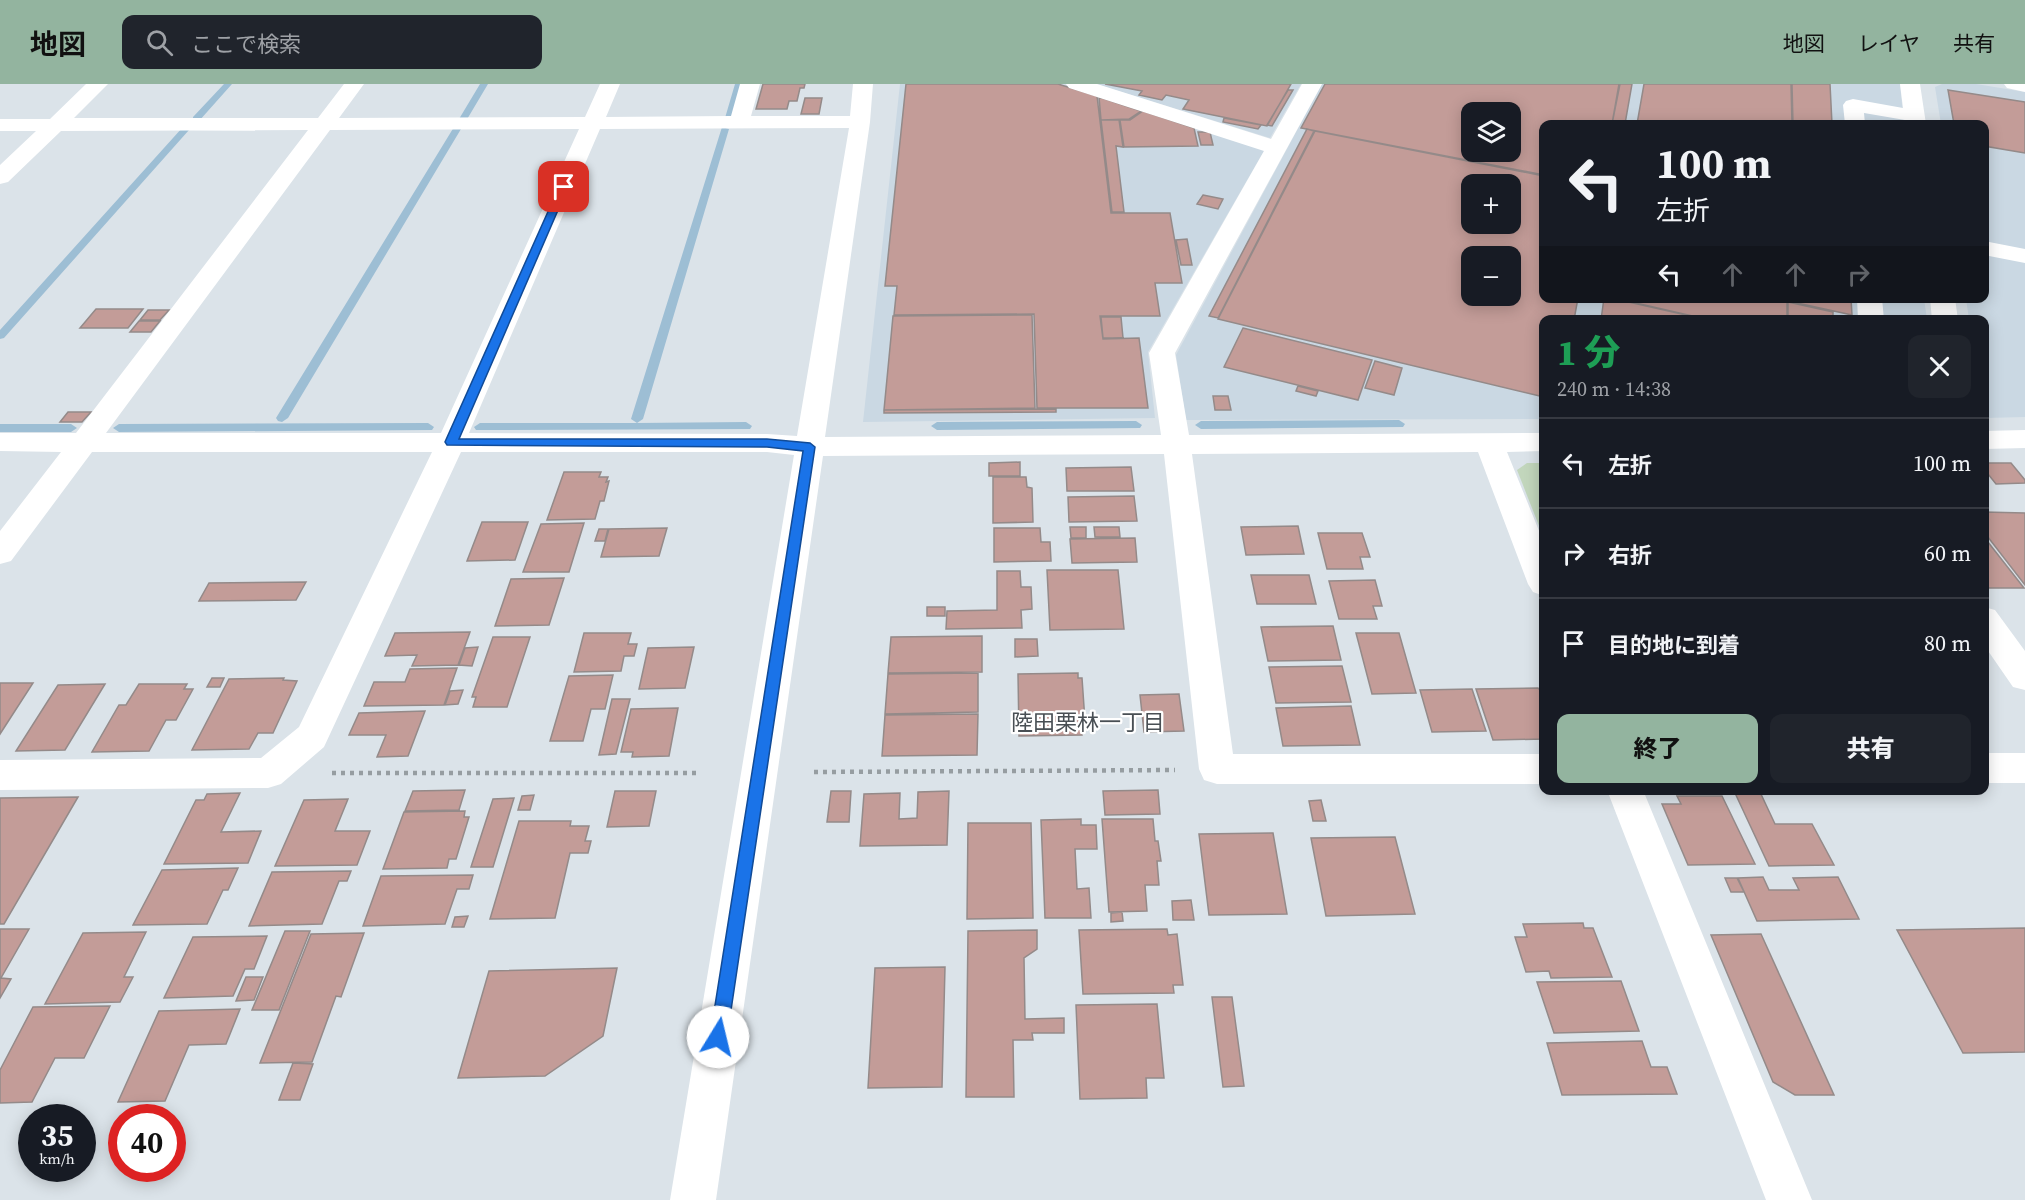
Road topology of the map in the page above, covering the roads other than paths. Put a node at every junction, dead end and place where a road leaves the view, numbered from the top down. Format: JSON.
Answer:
{"nodes":[{"id":1,"x":98,"y":84,"type":"edge"},
{"id":2,"x":354,"y":84,"type":"edge"},
{"id":3,"x":610,"y":84,"type":"edge"},
{"id":4,"x":750,"y":84,"type":"edge"},
{"id":5,"x":863,"y":84,"type":"edge"},
{"id":6,"x":1076,"y":84,"type":"edge"},
{"id":7,"x":1312,"y":84,"type":"edge"},
{"id":8,"x":1911,"y":84,"type":"edge"},
{"id":9,"x":2014,"y":84,"type":"edge"},
{"id":10,"x":2025,"y":86,"type":"edge"},
{"id":11,"x":1855,"y":120,"type":"edge"},
{"id":12,"x":1916,"y":120,"type":"edge"},
{"id":13,"x":860,"y":122,"type":"junction"},
{"id":14,"x":592,"y":123,"type":"junction"},
{"id":15,"x":740,"y":123,"type":"junction"},
{"id":16,"x":0,"y":124,"type":"edge"},
{"id":17,"x":55,"y":124,"type":"junction"},
{"id":18,"x":325,"y":124,"type":"junction"},
{"id":19,"x":1276,"y":148,"type":"junction"},
{"id":20,"x":0,"y":177,"type":"edge"},
{"id":21,"x":1989,"y":249,"type":"edge"},
{"id":22,"x":2025,"y":256,"type":"edge"},
{"id":23,"x":1989,"y":440,"type":"edge"},
{"id":24,"x":2025,"y":440,"type":"edge"},
{"id":25,"x":85,"y":441,"type":"junction"},
{"id":26,"x":0,"y":442,"type":"edge"},
{"id":27,"x":451,"y":442,"type":"junction"},
{"id":28,"x":1539,"y":442,"type":"edge"},
{"id":29,"x":1489,"y":443,"type":"junction"},
{"id":30,"x":1177,"y":445,"type":"junction"},
{"id":31,"x":810,"y":447,"type":"junction"},
{"id":32,"x":0,"y":553,"type":"edge"},
{"id":33,"x":1539,"y":571,"type":"edge"},
{"id":34,"x":1989,"y":626,"type":"edge"},
{"id":35,"x":2025,"y":677,"type":"edge"},
{"id":36,"x":1989,"y":768,"type":"edge"},
{"id":37,"x":2025,"y":768,"type":"edge"},
{"id":38,"x":1539,"y":769,"type":"edge"},
{"id":39,"x":0,"y":775,"type":"edge"},
{"id":40,"x":1627,"y":795,"type":"edge"},
{"id":41,"x":693,"y":1200,"type":"edge"},
{"id":42,"x":1789,"y":1200,"type":"edge"}],
"edges":[{"from":1,"to":17,"type":"street"},
{"from":2,"to":18,"type":"street"},
{"from":3,"to":14,"type":"street"},
{"from":4,"to":15,"type":"street"},
{"from":5,"to":13,"type":"street"},
{"from":6,"to":19,"type":"street"},
{"from":7,"to":19,"type":"street"},
{"from":8,"to":12,"type":"street"},
{"from":9,"to":10,"type":"street"},
{"from":11,"to":12,"type":"street"},
{"from":13,"to":15,"type":"street"},
{"from":13,"to":31,"type":"street"},
{"from":14,"to":15,"type":"street"},
{"from":14,"to":18,"type":"street"},
{"from":14,"to":27,"type":"street"},
{"from":16,"to":17,"type":"street"},
{"from":17,"to":18,"type":"street"},
{"from":17,"to":20,"type":"street"},
{"from":18,"to":25,"type":"street"},
{"from":19,"to":30,"type":"street"},
{"from":21,"to":22,"type":"street"},
{"from":23,"to":24,"type":"street"},
{"from":25,"to":26,"type":"street"},
{"from":25,"to":27,"type":"street"},
{"from":25,"to":32,"type":"street"},
{"from":27,"to":31,"type":"street"},
{"from":27,"to":39,"type":"street"},
{"from":28,"to":29,"type":"street"},
{"from":29,"to":30,"type":"street"},
{"from":29,"to":33,"type":"street"},
{"from":30,"to":31,"type":"street"},
{"from":30,"to":38,"type":"street"},
{"from":31,"to":41,"type":"street"},
{"from":34,"to":35,"type":"street"},
{"from":36,"to":37,"type":"street"},
{"from":40,"to":42,"type":"street"}]}
